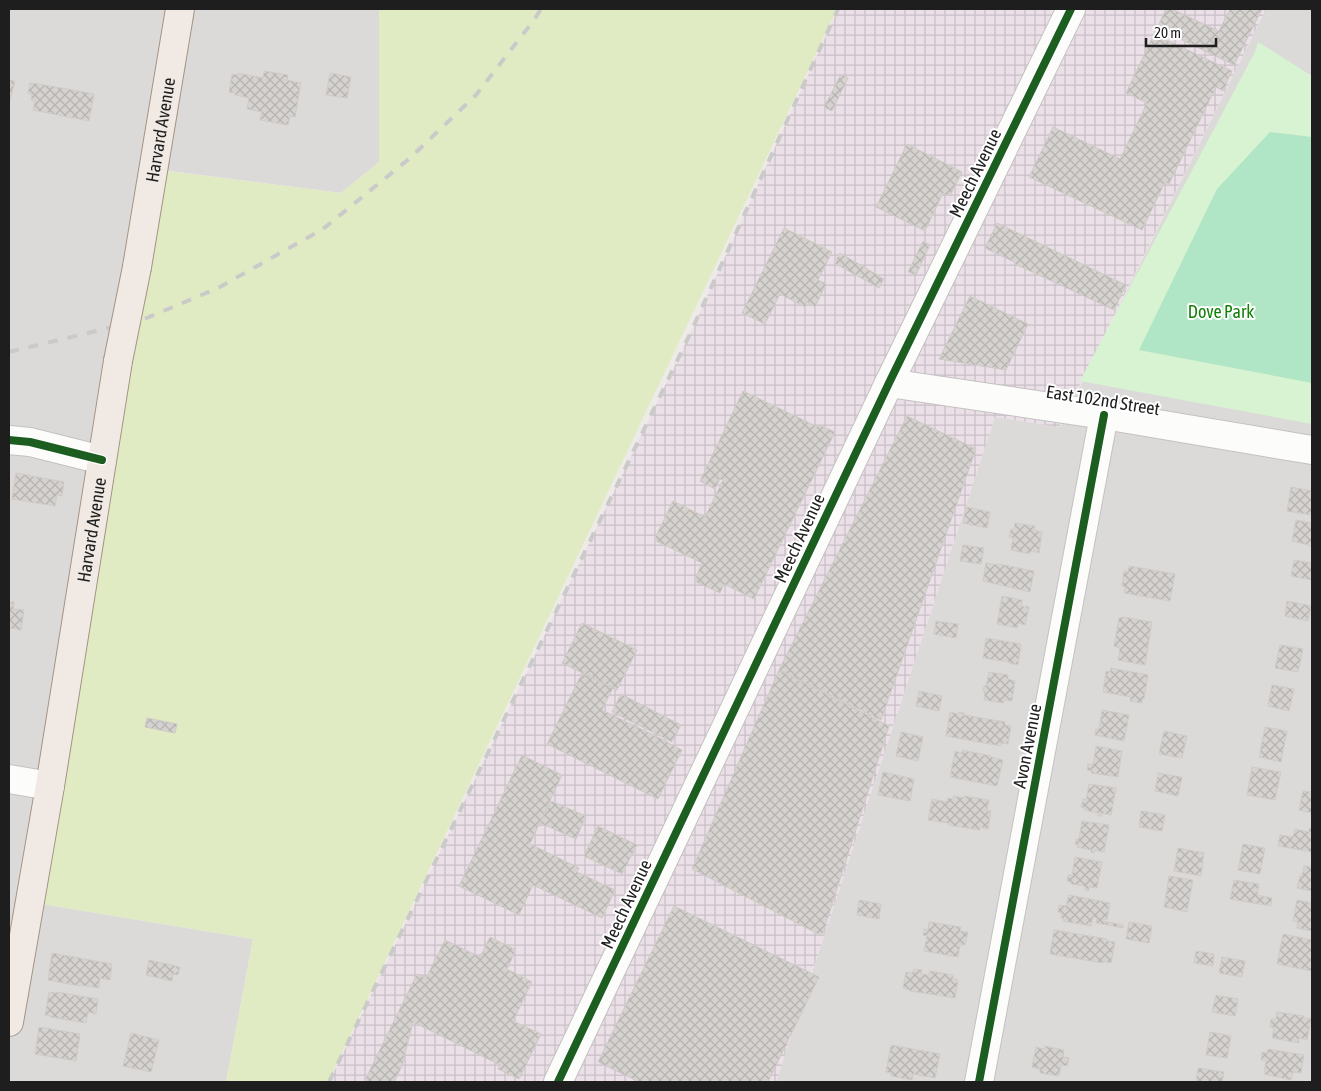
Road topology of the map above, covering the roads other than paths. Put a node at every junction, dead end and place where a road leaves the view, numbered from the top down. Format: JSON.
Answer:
{"nodes":[{"id":1,"x":180,"y":9,"type":"edge"},
{"id":2,"x":1071,"y":9,"type":"edge"},
{"id":3,"x":889,"y":383,"type":"junction"},
{"id":4,"x":1104,"y":415,"type":"junction"},
{"id":5,"x":9,"y":440,"type":"edge"},
{"id":6,"x":1312,"y":450,"type":"edge"},
{"id":7,"x":102,"y":460,"type":"junction"},
{"id":8,"x":9,"y":779,"type":"edge"},
{"id":9,"x":50,"y":786,"type":"junction"},
{"id":10,"x":9,"y":1022,"type":"edge"},
{"id":11,"x":558,"y":1082,"type":"edge"},
{"id":12,"x":978,"y":1082,"type":"edge"}],
"edges":[{"from":1,"to":7,"type":"main road","name":"Harvard Avenue","bridge":true},
{"from":2,"to":3,"type":"street","name":"Meech Avenue"},
{"from":3,"to":4,"type":"street","name":"East 102nd Street"},
{"from":3,"to":11,"type":"street","name":"Meech Avenue"},
{"from":4,"to":6,"type":"street","name":"East 102nd Street"},
{"from":4,"to":12,"type":"street","name":"Avon Avenue"},
{"from":5,"to":7,"type":"street"},
{"from":7,"to":9,"type":"main road","name":"Harvard Avenue"},
{"from":8,"to":9,"type":"street"},
{"from":9,"to":10,"type":"main road","name":"Harvard Avenue"}]}
